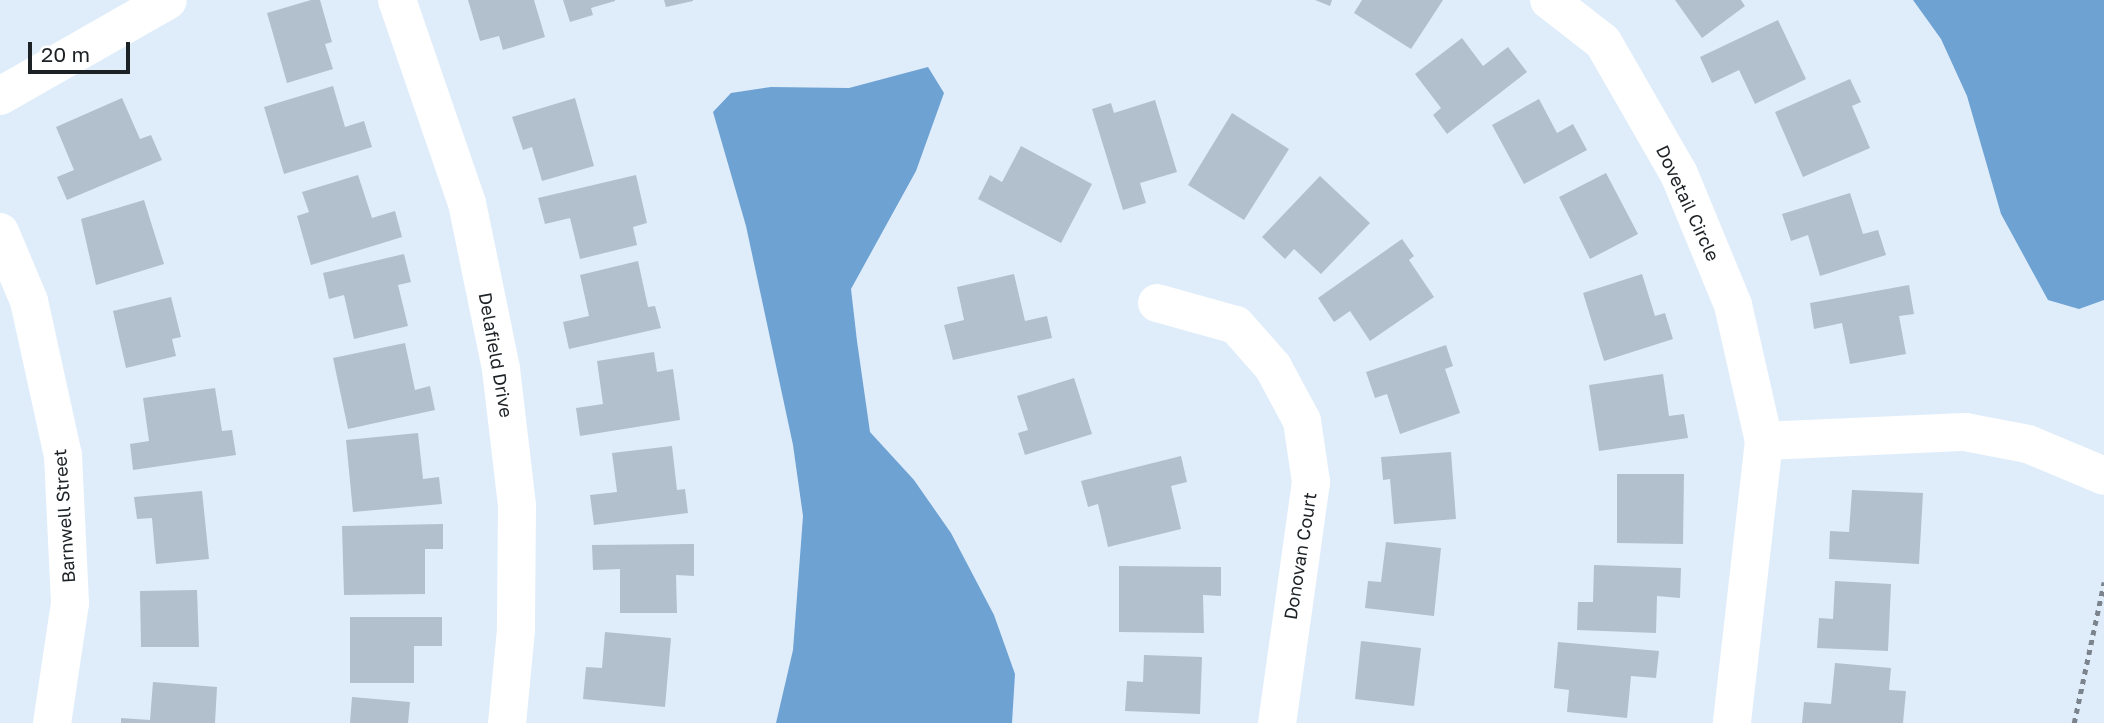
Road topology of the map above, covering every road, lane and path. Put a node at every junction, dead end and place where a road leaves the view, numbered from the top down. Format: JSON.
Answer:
{"nodes":[{"id":1,"x":168,"y":0,"type":"edge"},
{"id":2,"x":397,"y":0,"type":"edge"},
{"id":3,"x":1549,"y":0,"type":"edge"},
{"id":4,"x":0,"y":96,"type":"edge"},
{"id":5,"x":0,"y":232,"type":"edge"},
{"id":6,"x":1157,"y":303,"type":"dead end"},
{"id":7,"x":1764,"y":441,"type":"junction"},
{"id":8,"x":2104,"y":476,"type":"edge"},
{"id":9,"x":2104,"y":582,"type":"edge"},
{"id":10,"x":52,"y":723,"type":"edge"},
{"id":11,"x":507,"y":723,"type":"edge"},
{"id":12,"x":1277,"y":723,"type":"edge"},
{"id":13,"x":1732,"y":723,"type":"edge"},
{"id":14,"x":2074,"y":723,"type":"edge"}],
"edges":[{"from":1,"to":4,"type":"street"},
{"from":2,"to":11,"type":"street","name":"Delafield Drive"},
{"from":3,"to":7,"type":"street","name":"Dovetail Circle"},
{"from":5,"to":10,"type":"street","name":"Barnwell Street"},
{"from":6,"to":12,"type":"street","name":"Donovan Court"},
{"from":7,"to":8,"type":"street"},
{"from":7,"to":13,"type":"street","name":"Dovetail Circle"},
{"from":9,"to":14,"type":"path"}]}
